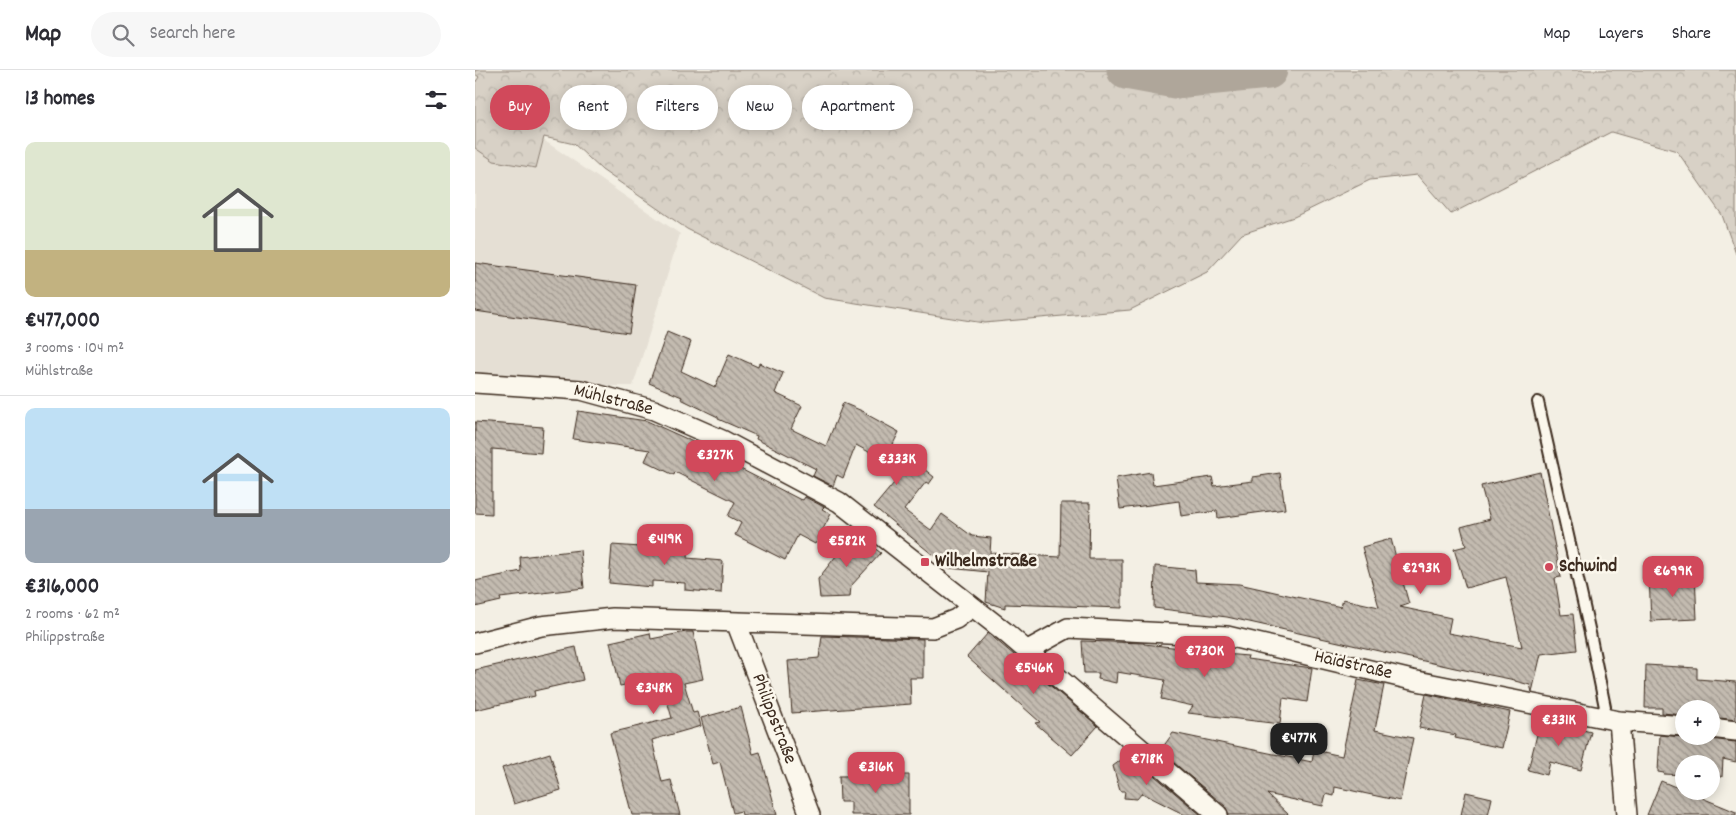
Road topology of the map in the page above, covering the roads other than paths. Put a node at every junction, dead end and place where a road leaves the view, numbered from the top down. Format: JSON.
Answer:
{"nodes":[{"id":1,"x":475,"y":383,"type":"edge"},
{"id":2,"x":1537,"y":402,"type":"dead end"},
{"id":3,"x":972,"y":607,"type":"junction"},
{"id":4,"x":736,"y":622,"type":"junction"},
{"id":5,"x":475,"y":643,"type":"edge"},
{"id":6,"x":1026,"y":651,"type":"junction"},
{"id":7,"x":1599,"y":717,"type":"junction"},
{"id":8,"x":1619,"y":721,"type":"junction"},
{"id":9,"x":1675,"y":725,"type":"edge"},
{"id":10,"x":1720,"y":729,"type":"edge"},
{"id":11,"x":1736,"y":731,"type":"edge"},
{"id":12,"x":810,"y":815,"type":"edge"},
{"id":13,"x":1218,"y":815,"type":"edge"},
{"id":14,"x":1627,"y":815,"type":"edge"}],
"edges":[{"from":1,"to":3,"type":"street","name":"Mühlstraße"},
{"from":2,"to":7,"type":"lane"},
{"from":3,"to":4,"type":"street"},
{"from":3,"to":6,"type":"street","name":"Mühlstraße"},
{"from":4,"to":5,"type":"street"},
{"from":4,"to":12,"type":"street","name":"Philippstraße"},
{"from":6,"to":7,"type":"street","name":"Haidstraße"},
{"from":6,"to":13,"type":"street","name":"Mühlstraße"},
{"from":7,"to":8,"type":"street","name":"Haidstraße"},
{"from":8,"to":9,"type":"street","name":"Haidstraße"},
{"from":8,"to":14,"type":"street"},
{"from":10,"to":11,"type":"street"}]}
